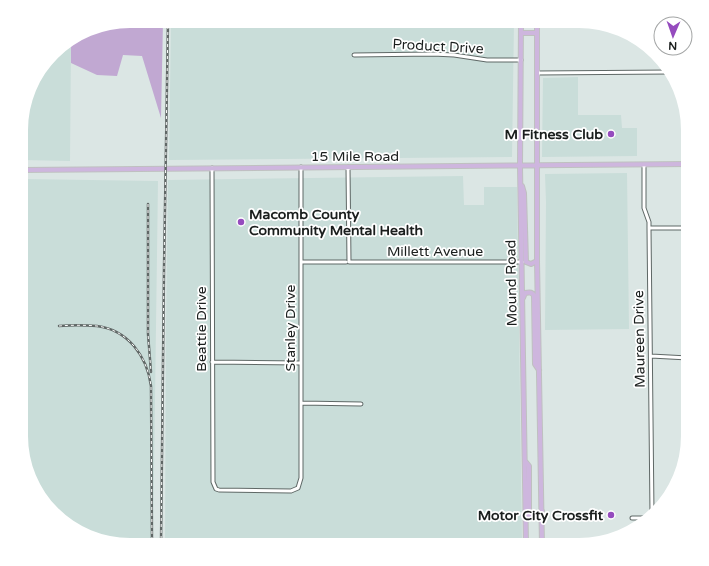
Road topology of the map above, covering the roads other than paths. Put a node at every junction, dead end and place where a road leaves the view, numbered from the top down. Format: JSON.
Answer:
{"nodes":[{"id":1,"x":521,"y":28,"type":"edge"},
{"id":2,"x":537,"y":28,"type":"edge"},
{"id":3,"x":521,"y":33,"type":"junction"},
{"id":4,"x":537,"y":33,"type":"junction"},
{"id":5,"x":354,"y":55,"type":"dead end"},
{"id":6,"x":521,"y":60,"type":"junction"},
{"id":7,"x":663,"y":72,"type":"edge"},
{"id":8,"x":537,"y":74,"type":"junction"},
{"id":9,"x":681,"y":164,"type":"edge"},
{"id":10,"x":644,"y":165,"type":"junction"},
{"id":11,"x":520,"y":166,"type":"junction"},
{"id":12,"x":537,"y":166,"type":"junction"},
{"id":13,"x":301,"y":167,"type":"junction"},
{"id":14,"x":348,"y":167,"type":"junction"},
{"id":15,"x":212,"y":168,"type":"junction"},
{"id":16,"x":28,"y":170,"type":"edge"},
{"id":17,"x":521,"y":181,"type":"junction"},
{"id":18,"x":649,"y":228,"type":"junction"},
{"id":19,"x":681,"y":228,"type":"edge"},
{"id":20,"x":537,"y":261,"type":"junction"},
{"id":21,"x":301,"y":262,"type":"junction"},
{"id":22,"x":348,"y":262,"type":"junction"},
{"id":23,"x":522,"y":262,"type":"junction"},
{"id":24,"x":522,"y":298,"type":"junction"},
{"id":25,"x":651,"y":356,"type":"junction"},
{"id":26,"x":681,"y":358,"type":"edge"},
{"id":27,"x":212,"y":362,"type":"junction"},
{"id":28,"x":301,"y":363,"type":"junction"},
{"id":29,"x":539,"y":370,"type":"junction"},
{"id":30,"x":301,"y":403,"type":"junction"},
{"id":31,"x":362,"y":404,"type":"dead end"},
{"id":32,"x":524,"y":460,"type":"junction"},
{"id":33,"x":298,"y":488,"type":"joint"},
{"id":34,"x":652,"y":507,"type":"edge"},
{"id":35,"x":542,"y":511,"type":"junction"},
{"id":36,"x":632,"y":518,"type":"dead end"},
{"id":37,"x":640,"y":518,"type":"edge"},
{"id":38,"x":526,"y":538,"type":"edge"},
{"id":39,"x":542,"y":538,"type":"edge"}],
"edges":[{"from":1,"to":3,"type":"main road","name":"Mound Road"},
{"from":2,"to":4,"type":"main road","name":"Mound Road"},
{"from":3,"to":4,"type":"main road"},
{"from":3,"to":6,"type":"main road","name":"Mound Road"},
{"from":4,"to":8,"type":"main road","name":"Mound Road"},
{"from":5,"to":6,"type":"street","name":"Product Drive"},
{"from":6,"to":11,"type":"main road","name":"Mound Road"},
{"from":7,"to":8,"type":"street"},
{"from":8,"to":12,"type":"main road","name":"Mound Road"},
{"from":9,"to":10,"type":"main road","name":"15 Mile Road"},
{"from":10,"to":12,"type":"main road","name":"15 Mile Road"},
{"from":10,"to":18,"type":"street","name":"Maureen Drive"},
{"from":11,"to":12,"type":"main road","name":"15 Mile Road"},
{"from":11,"to":14,"type":"main road","name":"15 Mile Road"},
{"from":11,"to":17,"type":"main road","name":"Mound Road"},
{"from":12,"to":20,"type":"main road","name":"Mound Road"},
{"from":13,"to":14,"type":"main road","name":"15 Mile Road"},
{"from":13,"to":15,"type":"main road","name":"15 Mile Road"},
{"from":13,"to":21,"type":"street","name":"Stanley Drive"},
{"from":14,"to":22,"type":"street"},
{"from":15,"to":16,"type":"main road","name":"15 Mile Road"},
{"from":15,"to":27,"type":"street","name":"Beattie Drive"},
{"from":17,"to":20,"type":"main road"},
{"from":17,"to":23,"type":"main road","name":"Mound Road"},
{"from":18,"to":19,"type":"street"},
{"from":18,"to":25,"type":"street","name":"Maureen Drive"},
{"from":20,"to":29,"type":"main road","name":"Mound Road"},
{"from":21,"to":22,"type":"street","name":"Millett Avenue"},
{"from":21,"to":28,"type":"street","name":"Stanley Drive"},
{"from":22,"to":23,"type":"street","name":"Millett Avenue"},
{"from":23,"to":24,"type":"main road","name":"Mound Road"},
{"from":24,"to":29,"type":"main road"},
{"from":24,"to":32,"type":"main road","name":"Mound Road"},
{"from":25,"to":26,"type":"street"},
{"from":25,"to":34,"type":"street","name":"Maureen Drive"},
{"from":27,"to":28,"type":"street"},
{"from":27,"to":33,"type":"street","name":"Beattie Drive"},
{"from":28,"to":30,"type":"street","name":"Stanley Drive"},
{"from":29,"to":35,"type":"main road","name":"Mound Road"},
{"from":30,"to":31,"type":"street"},
{"from":30,"to":33,"type":"street","name":"Stanley Drive"},
{"from":32,"to":35,"type":"main road"},
{"from":32,"to":38,"type":"main road","name":"Mound Road"},
{"from":35,"to":39,"type":"main road","name":"Mound Road"},
{"from":36,"to":37,"type":"street"}]}
